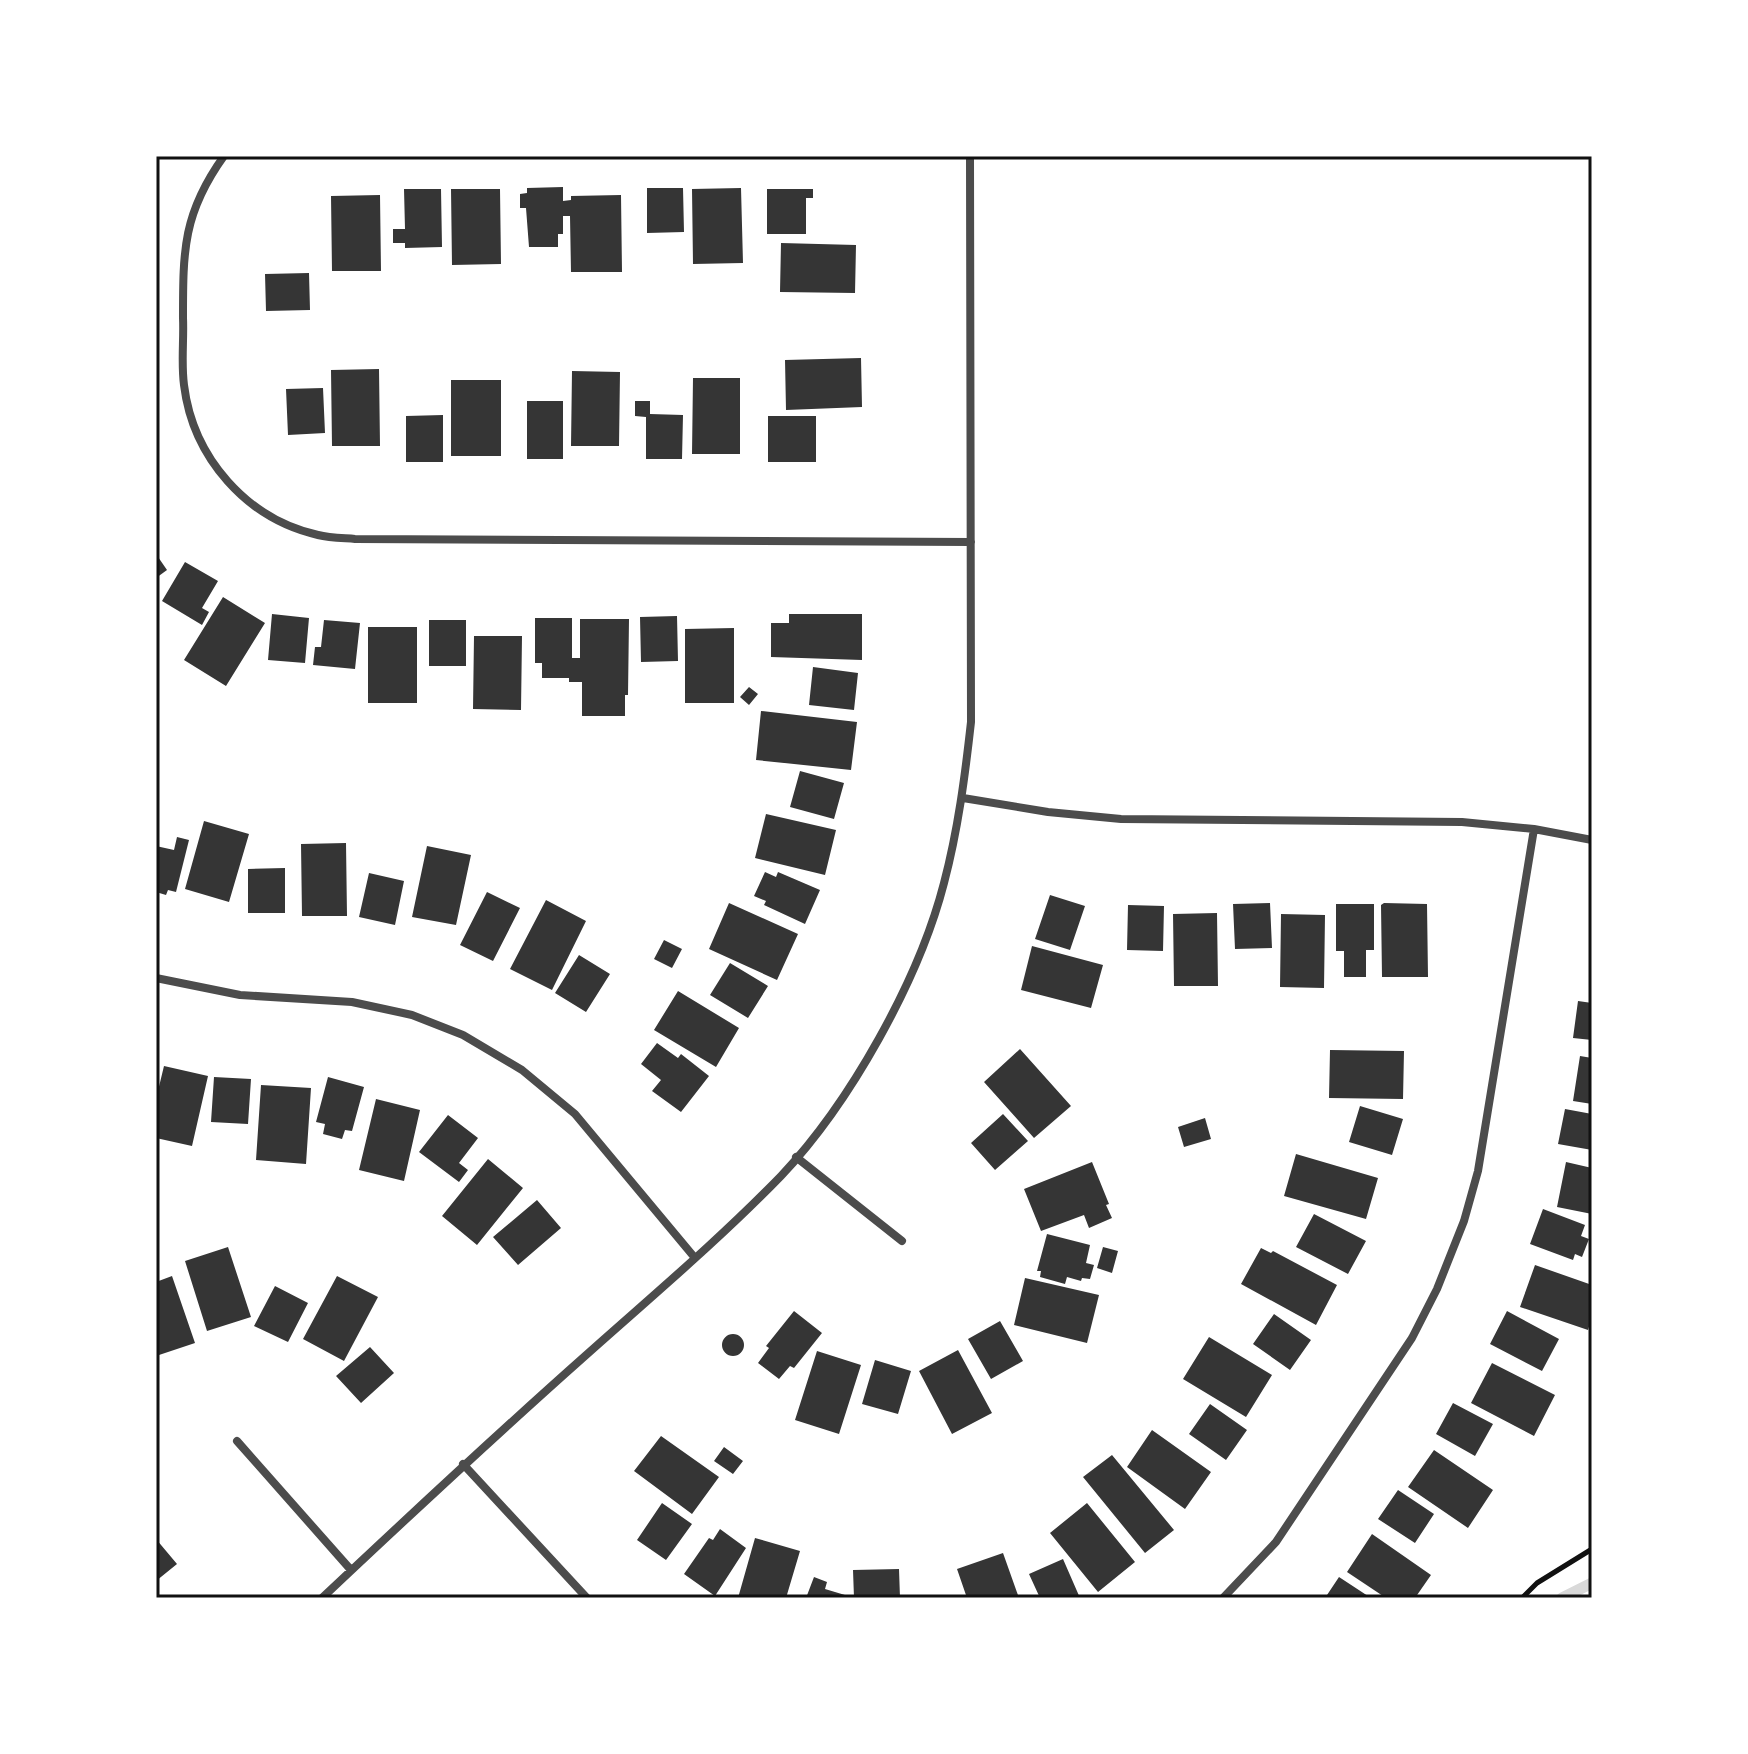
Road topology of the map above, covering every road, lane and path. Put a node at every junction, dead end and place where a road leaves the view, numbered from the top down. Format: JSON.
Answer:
{"nodes":[{"id":1,"x":224,"y":156,"type":"edge"},
{"id":2,"x":970,"y":156,"type":"edge"},
{"id":3,"x":971,"y":542,"type":"junction"},
{"id":4,"x":963,"y":798,"type":"junction"},
{"id":5,"x":1534,"y":829,"type":"junction"},
{"id":6,"x":1592,"y":840,"type":"edge"},
{"id":7,"x":156,"y":978,"type":"edge"},
{"id":8,"x":796,"y":1157,"type":"junction"},
{"id":9,"x":902,"y":1241,"type":"dead end"},
{"id":10,"x":695,"y":1258,"type":"junction"},
{"id":11,"x":237,"y":1441,"type":"dead end"},
{"id":12,"x":463,"y":1464,"type":"junction"},
{"id":13,"x":1592,"y":1549,"type":"edge"},
{"id":14,"x":351,"y":1570,"type":"junction"},
{"id":15,"x":322,"y":1598,"type":"edge"},
{"id":16,"x":587,"y":1598,"type":"edge"},
{"id":17,"x":1223,"y":1598,"type":"edge"},
{"id":18,"x":1522,"y":1598,"type":"edge"}],
"edges":[{"from":1,"to":3,"type":"street"},
{"from":2,"to":3,"type":"street"},
{"from":3,"to":4,"type":"street"},
{"from":4,"to":5,"type":"street"},
{"from":4,"to":8,"type":"street"},
{"from":5,"to":6,"type":"street"},
{"from":5,"to":17,"type":"street"},
{"from":7,"to":10,"type":"street"},
{"from":8,"to":9,"type":"street"},
{"from":8,"to":10,"type":"street"},
{"from":10,"to":12,"type":"street"},
{"from":11,"to":14,"type":"street"},
{"from":12,"to":14,"type":"street"},
{"from":12,"to":16,"type":"street"},
{"from":13,"to":18,"type":"path"},
{"from":14,"to":15,"type":"street"}]}
